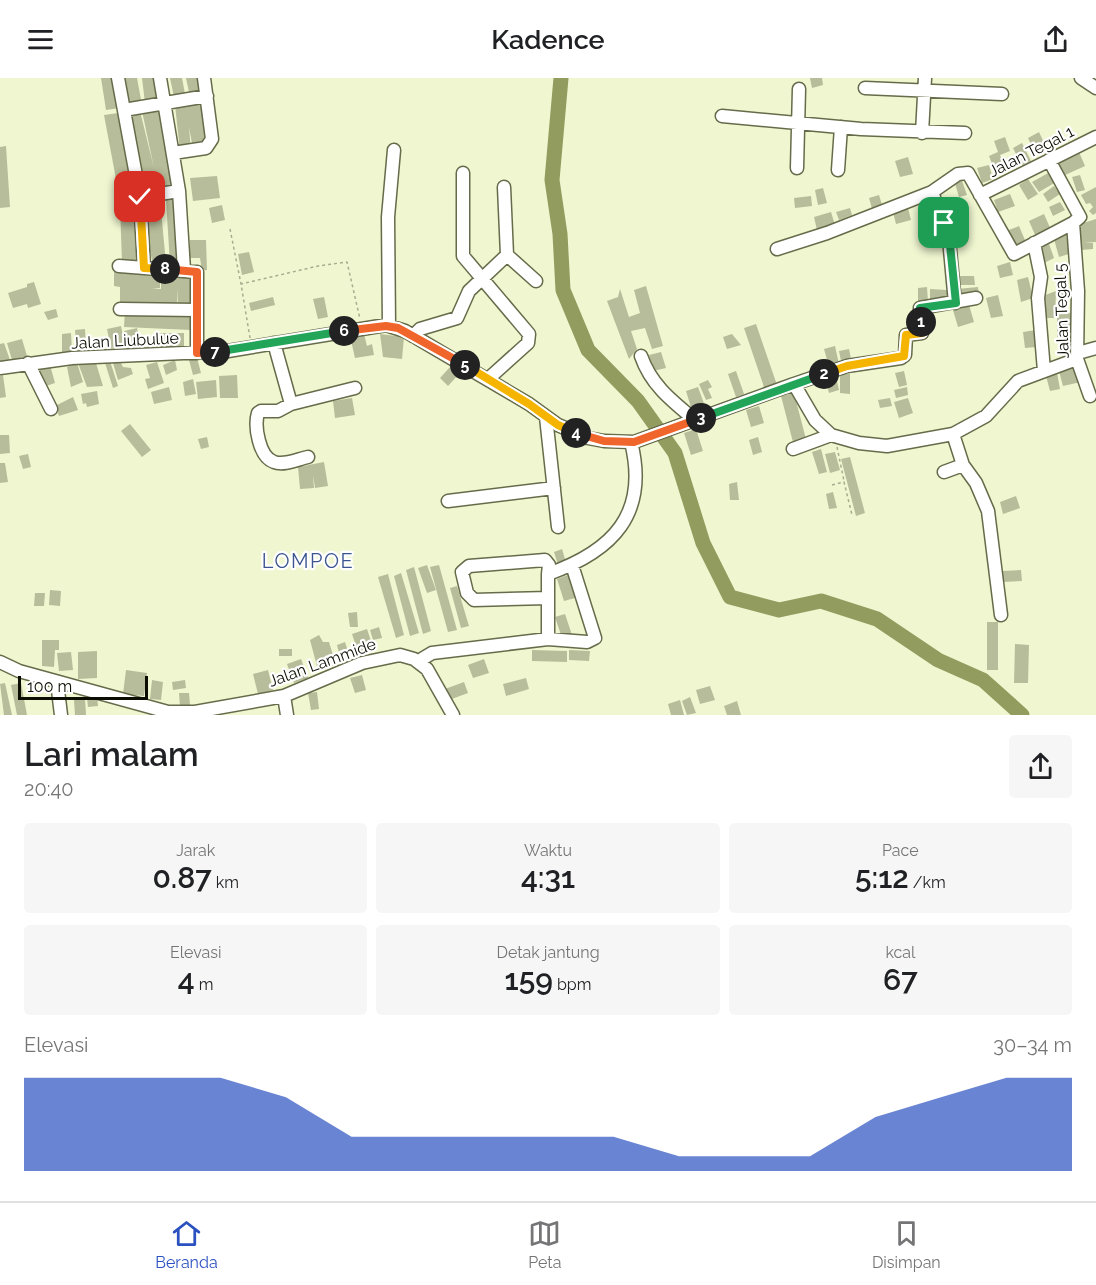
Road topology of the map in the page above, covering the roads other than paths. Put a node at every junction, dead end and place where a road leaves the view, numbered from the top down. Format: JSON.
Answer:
{"nodes":[{"id":1,"x":118,"y":78,"type":"edge"},
{"id":2,"x":160,"y":78,"type":"edge"},
{"id":3,"x":204,"y":78,"type":"edge"},
{"id":4,"x":925,"y":78,"type":"edge"},
{"id":5,"x":1082,"y":78,"type":"edge"},
{"id":6,"x":865,"y":88,"type":"dead end"},
{"id":7,"x":1096,"y":88,"type":"edge"},
{"id":8,"x":799,"y":90,"type":"dead end"},
{"id":9,"x":924,"y":92,"type":"junction"},
{"id":10,"x":1002,"y":94,"type":"dead end"},
{"id":11,"x":207,"y":96,"type":"junction"},
{"id":12,"x":164,"y":104,"type":"junction"},
{"id":13,"x":124,"y":110,"type":"junction"},
{"id":14,"x":722,"y":116,"type":"dead end"},
{"id":15,"x":799,"y":123,"type":"junction"},
{"id":16,"x":841,"y":127,"type":"junction"},
{"id":17,"x":922,"y":133,"type":"junction"},
{"id":18,"x":965,"y":133,"type":"dead end"},
{"id":19,"x":1096,"y":138,"type":"edge"},
{"id":20,"x":394,"y":150,"type":"dead end"},
{"id":21,"x":173,"y":153,"type":"junction"},
{"id":22,"x":1049,"y":160,"type":"junction"},
{"id":23,"x":797,"y":168,"type":"dead end"},
{"id":24,"x":838,"y":170,"type":"dead end"},
{"id":25,"x":463,"y":173,"type":"dead end"},
{"id":26,"x":504,"y":187,"type":"dead end"},
{"id":27,"x":179,"y":191,"type":"junction"},
{"id":28,"x":932,"y":192,"type":"junction"},
{"id":29,"x":980,"y":195,"type":"junction"},
{"id":30,"x":140,"y":197,"type":"junction"},
{"id":31,"x":1073,"y":223,"type":"junction"},
{"id":32,"x":1034,"y":243,"type":"junction"},
{"id":33,"x":777,"y":249,"type":"dead end"},
{"id":34,"x":507,"y":255,"type":"junction"},
{"id":35,"x":119,"y":266,"type":"dead end"},
{"id":36,"x":144,"y":268,"type":"junction"},
{"id":37,"x":184,"y":270,"type":"junction"},
{"id":38,"x":480,"y":279,"type":"junction"},
{"id":39,"x":536,"y":281,"type":"dead end"},
{"id":40,"x":976,"y":298,"type":"dead end"},
{"id":41,"x":956,"y":303,"type":"junction"},
{"id":42,"x":120,"y":309,"type":"dead end"},
{"id":43,"x":197,"y":310,"type":"junction"},
{"id":44,"x":389,"y":326,"type":"junction"},
{"id":45,"x":413,"y":336,"type":"junction"},
{"id":46,"x":274,"y":343,"type":"junction"},
{"id":47,"x":1096,"y":348,"type":"edge"},
{"id":48,"x":197,"y":353,"type":"junction"},
{"id":49,"x":641,"y":356,"type":"dead end"},
{"id":50,"x":1077,"y":356,"type":"junction"},
{"id":51,"x":28,"y":363,"type":"junction"},
{"id":52,"x":0,"y":368,"type":"edge"},
{"id":53,"x":1044,"y":370,"type":"junction"},
{"id":54,"x":488,"y":379,"type":"junction"},
{"id":55,"x":794,"y":384,"type":"junction"},
{"id":56,"x":355,"y":388,"type":"dead end"},
{"id":57,"x":1090,"y":396,"type":"dead end"},
{"id":58,"x":291,"y":404,"type":"junction"},
{"id":59,"x":51,"y":409,"type":"dead end"},
{"id":60,"x":546,"y":417,"type":"junction"},
{"id":61,"x":695,"y":420,"type":"junction"},
{"id":62,"x":952,"y":434,"type":"junction"},
{"id":63,"x":833,"y":436,"type":"junction"},
{"id":64,"x":631,"y":442,"type":"junction"},
{"id":65,"x":793,"y":449,"type":"dead end"},
{"id":66,"x":308,"y":457,"type":"dead end"},
{"id":67,"x":963,"y":465,"type":"junction"},
{"id":68,"x":944,"y":472,"type":"dead end"},
{"id":69,"x":554,"y":488,"type":"junction"},
{"id":70,"x":448,"y":501,"type":"dead end"},
{"id":71,"x":558,"y":527,"type":"dead end"},
{"id":72,"x":572,"y":566,"type":"junction"},
{"id":73,"x":548,"y":574,"type":"junction"},
{"id":74,"x":548,"y":598,"type":"junction"},
{"id":75,"x":1001,"y":615,"type":"dead end"},
{"id":76,"x":548,"y":639,"type":"junction"},
{"id":77,"x":0,"y":662,"type":"edge"},
{"id":78,"x":420,"y":663,"type":"junction"},
{"id":79,"x":19,"y":671,"type":"junction"},
{"id":80,"x":0,"y":674,"type":"edge"},
{"id":81,"x":57,"y":682,"type":"junction"},
{"id":82,"x":284,"y":696,"type":"junction"},
{"id":83,"x":168,"y":713,"type":"edge"},
{"id":84,"x":61,"y":715,"type":"edge"},
{"id":85,"x":287,"y":715,"type":"edge"},
{"id":86,"x":453,"y":715,"type":"edge"}],
"edges":[{"from":1,"to":13,"type":"street"},
{"from":2,"to":12,"type":"street"},
{"from":3,"to":11,"type":"street"},
{"from":4,"to":9,"type":"street"},
{"from":5,"to":7,"type":"street"},
{"from":6,"to":9,"type":"street"},
{"from":8,"to":15,"type":"street"},
{"from":9,"to":10,"type":"street"},
{"from":9,"to":17,"type":"street"},
{"from":11,"to":12,"type":"street"},
{"from":11,"to":21,"type":"street"},
{"from":12,"to":13,"type":"street"},
{"from":12,"to":21,"type":"street"},
{"from":13,"to":30,"type":"street"},
{"from":14,"to":15,"type":"street"},
{"from":15,"to":16,"type":"street"},
{"from":15,"to":23,"type":"street"},
{"from":16,"to":17,"type":"street"},
{"from":16,"to":24,"type":"street"},
{"from":17,"to":18,"type":"street"},
{"from":19,"to":22,"type":"street","name":"Jalan Tegal 1"},
{"from":20,"to":44,"type":"street"},
{"from":21,"to":27,"type":"street"},
{"from":22,"to":29,"type":"street","name":"Jalan Tegal 1"},
{"from":22,"to":31,"type":"street","name":"Jalan Tegal 5"},
{"from":25,"to":38,"type":"street"},
{"from":26,"to":34,"type":"street"},
{"from":27,"to":30,"type":"street"},
{"from":27,"to":37,"type":"street"},
{"from":28,"to":29,"type":"street"},
{"from":28,"to":33,"type":"street"},
{"from":28,"to":41,"type":"street"},
{"from":29,"to":32,"type":"street"},
{"from":30,"to":36,"type":"street"},
{"from":31,"to":32,"type":"street"},
{"from":31,"to":50,"type":"street","name":"Jalan Tegal 5"},
{"from":32,"to":53,"type":"street"},
{"from":34,"to":38,"type":"street"},
{"from":34,"to":39,"type":"street"},
{"from":35,"to":36,"type":"street"},
{"from":36,"to":37,"type":"street"},
{"from":37,"to":43,"type":"street"},
{"from":38,"to":45,"type":"street"},
{"from":38,"to":54,"type":"street"},
{"from":40,"to":41,"type":"street"},
{"from":41,"to":55,"type":"street"},
{"from":42,"to":43,"type":"street"},
{"from":43,"to":48,"type":"street"},
{"from":44,"to":45,"type":"street","name":"Jalan Liubulue"},
{"from":44,"to":46,"type":"street","name":"Jalan Liubulue"},
{"from":45,"to":54,"type":"street","name":"Jalan Liubulue"},
{"from":46,"to":48,"type":"street","name":"Jalan Liubulue"},
{"from":46,"to":58,"type":"street"},
{"from":47,"to":50,"type":"street"},
{"from":48,"to":51,"type":"street","name":"Jalan Liubulue"},
{"from":49,"to":61,"type":"street"},
{"from":50,"to":53,"type":"street"},
{"from":50,"to":57,"type":"street","name":"Jalan Tegal 5"},
{"from":51,"to":52,"type":"street","name":"Jalan Liubulue"},
{"from":51,"to":59,"type":"street"},
{"from":53,"to":62,"type":"street"},
{"from":54,"to":60,"type":"street","name":"Jalan Liubulue"},
{"from":55,"to":61,"type":"street"},
{"from":55,"to":63,"type":"street"},
{"from":56,"to":58,"type":"street"},
{"from":58,"to":66,"type":"street"},
{"from":60,"to":64,"type":"street","name":"Jalan Liubulue"},
{"from":60,"to":69,"type":"street"},
{"from":61,"to":64,"type":"street"},
{"from":62,"to":63,"type":"street"},
{"from":62,"to":67,"type":"street"},
{"from":63,"to":65,"type":"street"},
{"from":64,"to":72,"type":"street"},
{"from":67,"to":68,"type":"street"},
{"from":67,"to":75,"type":"street"},
{"from":69,"to":70,"type":"street"},
{"from":69,"to":71,"type":"street"},
{"from":72,"to":73,"type":"street"},
{"from":72,"to":76,"type":"street"},
{"from":73,"to":74,"type":"street"},
{"from":73,"to":74,"type":"street"},
{"from":74,"to":76,"type":"street"},
{"from":76,"to":78,"type":"street"},
{"from":77,"to":79,"type":"street","name":"Jalan Lammide"},
{"from":78,"to":82,"type":"street","name":"Jalan Lammide"},
{"from":78,"to":86,"type":"street"},
{"from":79,"to":80,"type":"street"},
{"from":79,"to":81,"type":"street","name":"Jalan Lammide"},
{"from":81,"to":83,"type":"street","name":"Jalan Lammide"},
{"from":81,"to":84,"type":"street"},
{"from":82,"to":83,"type":"street","name":"Jalan Lammide"},
{"from":82,"to":85,"type":"street"}]}
